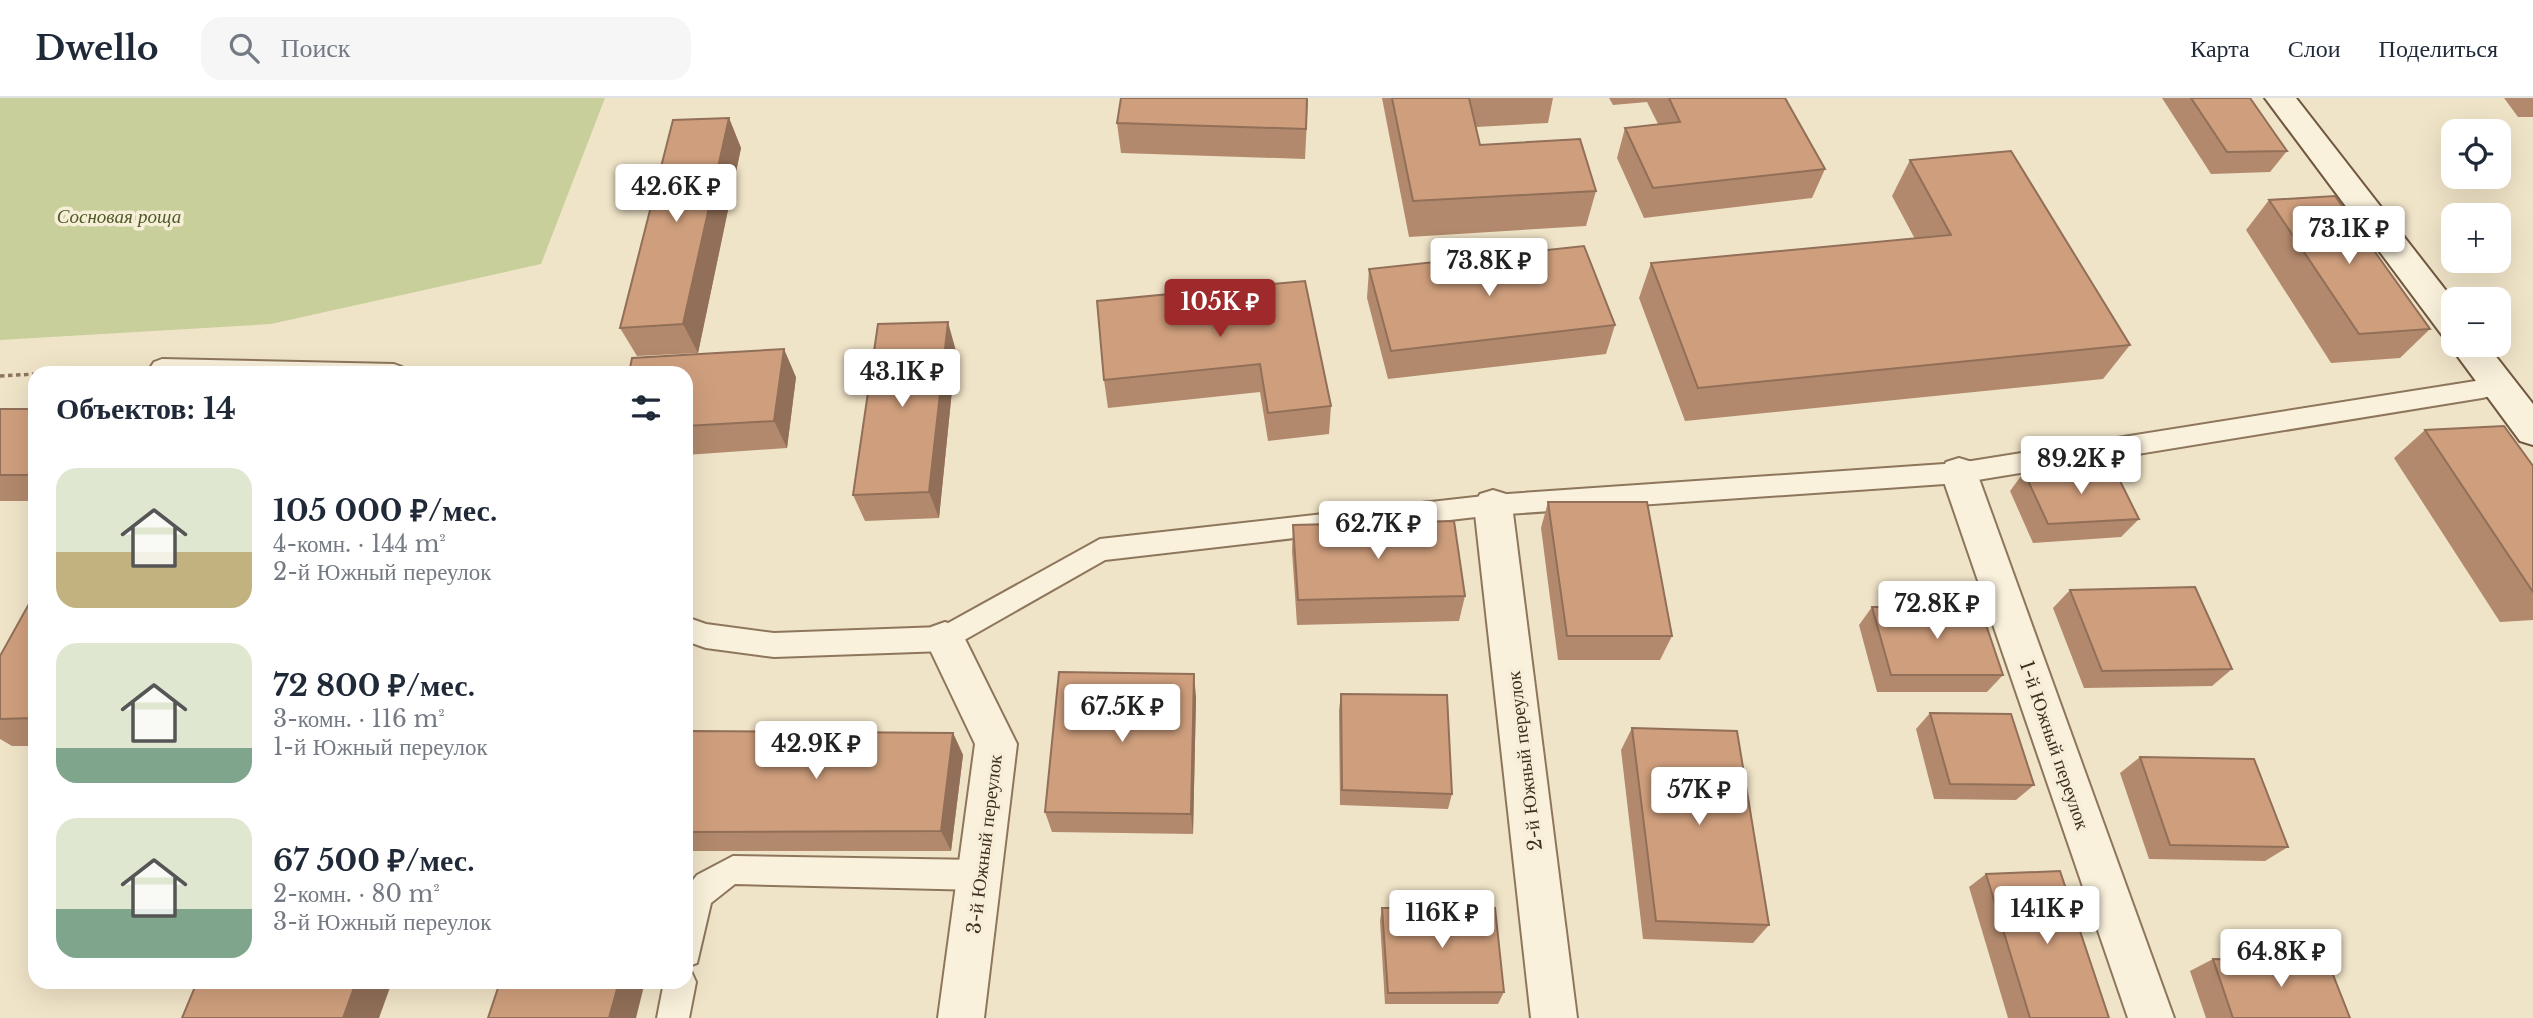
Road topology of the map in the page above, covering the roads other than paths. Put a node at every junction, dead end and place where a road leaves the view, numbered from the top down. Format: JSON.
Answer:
{"nodes":[{"id":1,"x":2280,"y":98,"type":"edge"},
{"id":2,"x":2441,"y":309,"type":"edge"},
{"id":3,"x":2477,"y":357,"type":"edge"},
{"id":4,"x":2482,"y":389,"type":"dead end"},
{"id":5,"x":2533,"y":431,"type":"edge"},
{"id":6,"x":1959,"y":473,"type":"junction"},
{"id":7,"x":1493,"y":505,"type":"junction"},
{"id":8,"x":693,"y":631,"type":"edge"},
{"id":9,"x":945,"y":639,"type":"junction"},
{"id":10,"x":980,"y":875,"type":"junction"},
{"id":11,"x":693,"y":915,"type":"edge"},
{"id":12,"x":679,"y":989,"type":"edge"},
{"id":13,"x":673,"y":1018,"type":"edge"},
{"id":14,"x":961,"y":1018,"type":"edge"},
{"id":15,"x":1554,"y":1018,"type":"edge"},
{"id":16,"x":2151,"y":1018,"type":"edge"}],
"edges":[{"from":1,"to":2,"type":"street"},
{"from":3,"to":5,"type":"street"},
{"from":4,"to":6,"type":"lane"},
{"from":6,"to":7,"type":"lane"},
{"from":6,"to":16,"type":"street","name":"1-й Южный переулок"},
{"from":7,"to":9,"type":"lane"},
{"from":7,"to":15,"type":"street","name":"2-й Южный переулок"},
{"from":8,"to":9,"type":"lane"},
{"from":9,"to":10,"type":"street","name":"3-й Южный переулок"},
{"from":10,"to":11,"type":"lane"},
{"from":10,"to":14,"type":"street","name":"3-й Южный переулок"},
{"from":12,"to":13,"type":"lane"}]}
